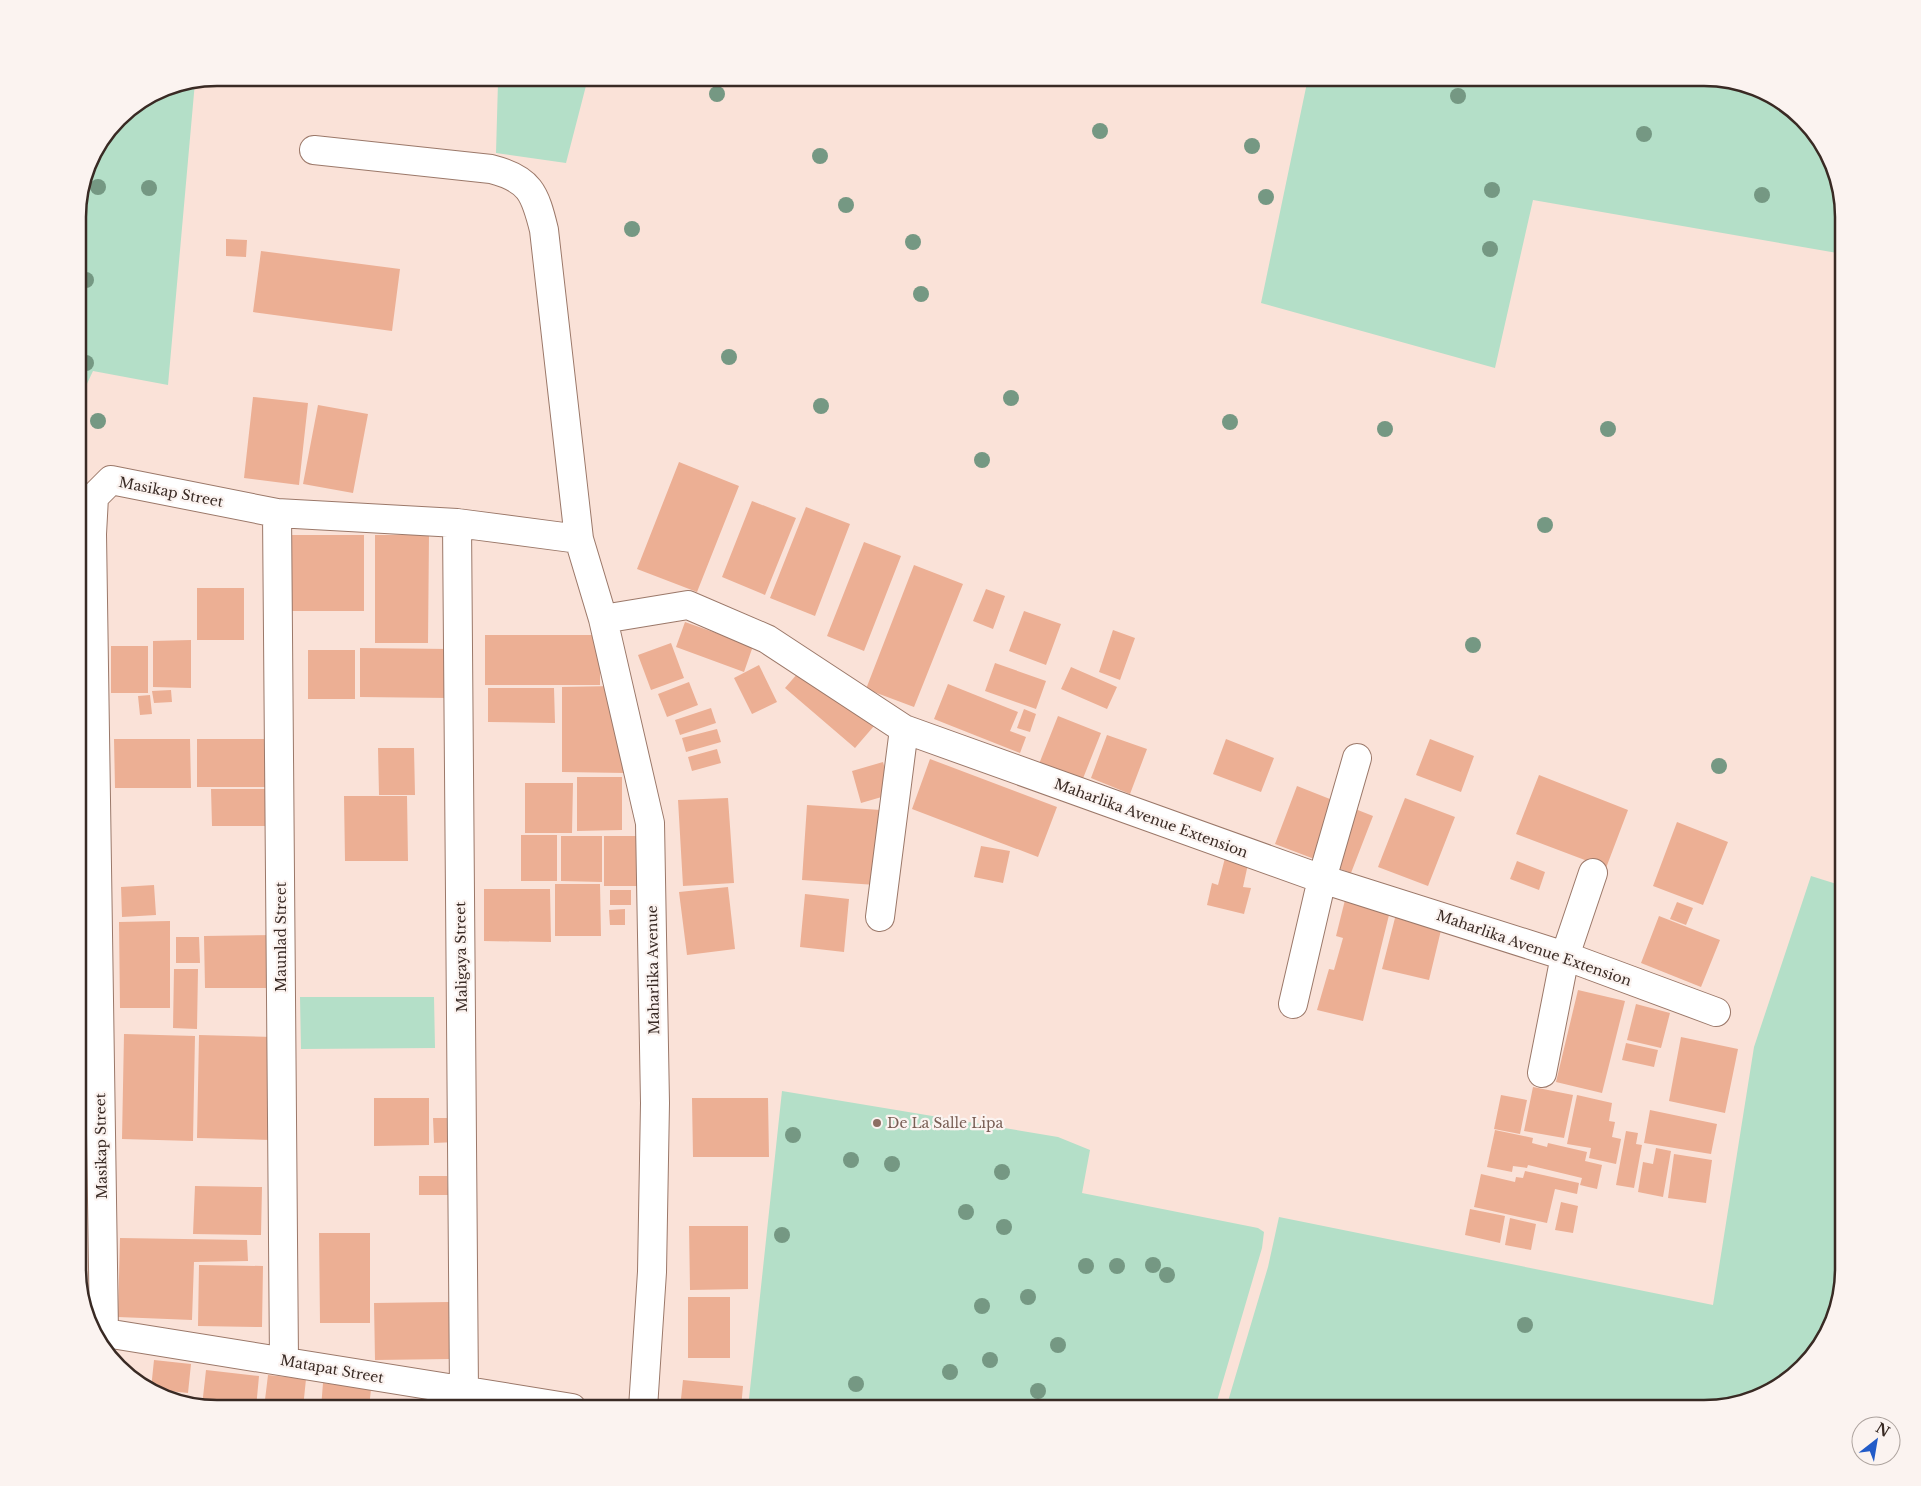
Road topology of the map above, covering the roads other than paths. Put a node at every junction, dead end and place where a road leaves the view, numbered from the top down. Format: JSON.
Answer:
{"nodes":[{"id":1,"x":314,"y":150,"type":"dead end"},
{"id":2,"x":277,"y":513,"type":"junction"},
{"id":3,"x":457,"y":523,"type":"junction"},
{"id":4,"x":579,"y":539,"type":"junction"},
{"id":5,"x":603,"y":619,"type":"junction"},
{"id":6,"x":904,"y":729,"type":"junction"},
{"id":7,"x":1357,"y":758,"type":"dead end"},
{"id":8,"x":1593,"y":873,"type":"dead end"},
{"id":9,"x":1322,"y":879,"type":"junction"},
{"id":10,"x":880,"y":917,"type":"dead end"},
{"id":11,"x":1565,"y":956,"type":"junction"},
{"id":12,"x":1293,"y":1004,"type":"dead end"},
{"id":13,"x":1716,"y":1012,"type":"dead end"},
{"id":14,"x":1542,"y":1073,"type":"dead end"},
{"id":15,"x":98,"y":1323,"type":"edge"},
{"id":16,"x":103,"y":1333,"type":"edge"},
{"id":17,"x":284,"y":1361,"type":"junction"},
{"id":18,"x":464,"y":1392,"type":"junction"},
{"id":19,"x":518,"y":1400,"type":"edge"},
{"id":20,"x":644,"y":1400,"type":"edge"}],
"edges":[{"from":1,"to":4,"type":"street","name":"Maharlika Avenue"},
{"from":2,"to":3,"type":"street","name":"Masikap Street"},
{"from":2,"to":15,"type":"street","name":"Masikap Street"},
{"from":2,"to":17,"type":"street","name":"Maunlad Street"},
{"from":3,"to":4,"type":"street","name":"Masikap Street"},
{"from":3,"to":18,"type":"street","name":"Maligaya Street"},
{"from":4,"to":5,"type":"street","name":"Maharlika Avenue"},
{"from":5,"to":6,"type":"street","name":"Maharlika Avenue Extension"},
{"from":5,"to":20,"type":"street","name":"Maharlika Avenue"},
{"from":6,"to":9,"type":"street","name":"Maharlika Avenue Extension"},
{"from":6,"to":10,"type":"street"},
{"from":7,"to":9,"type":"street"},
{"from":8,"to":11,"type":"street"},
{"from":9,"to":11,"type":"street","name":"Maharlika Avenue Extension"},
{"from":9,"to":12,"type":"street"},
{"from":11,"to":13,"type":"street","name":"Maharlika Avenue Extension"},
{"from":11,"to":14,"type":"street"},
{"from":16,"to":17,"type":"street","name":"Matapat Street"},
{"from":17,"to":18,"type":"street","name":"Matapat Street"},
{"from":18,"to":19,"type":"street","name":"Matapat Street"}]}
